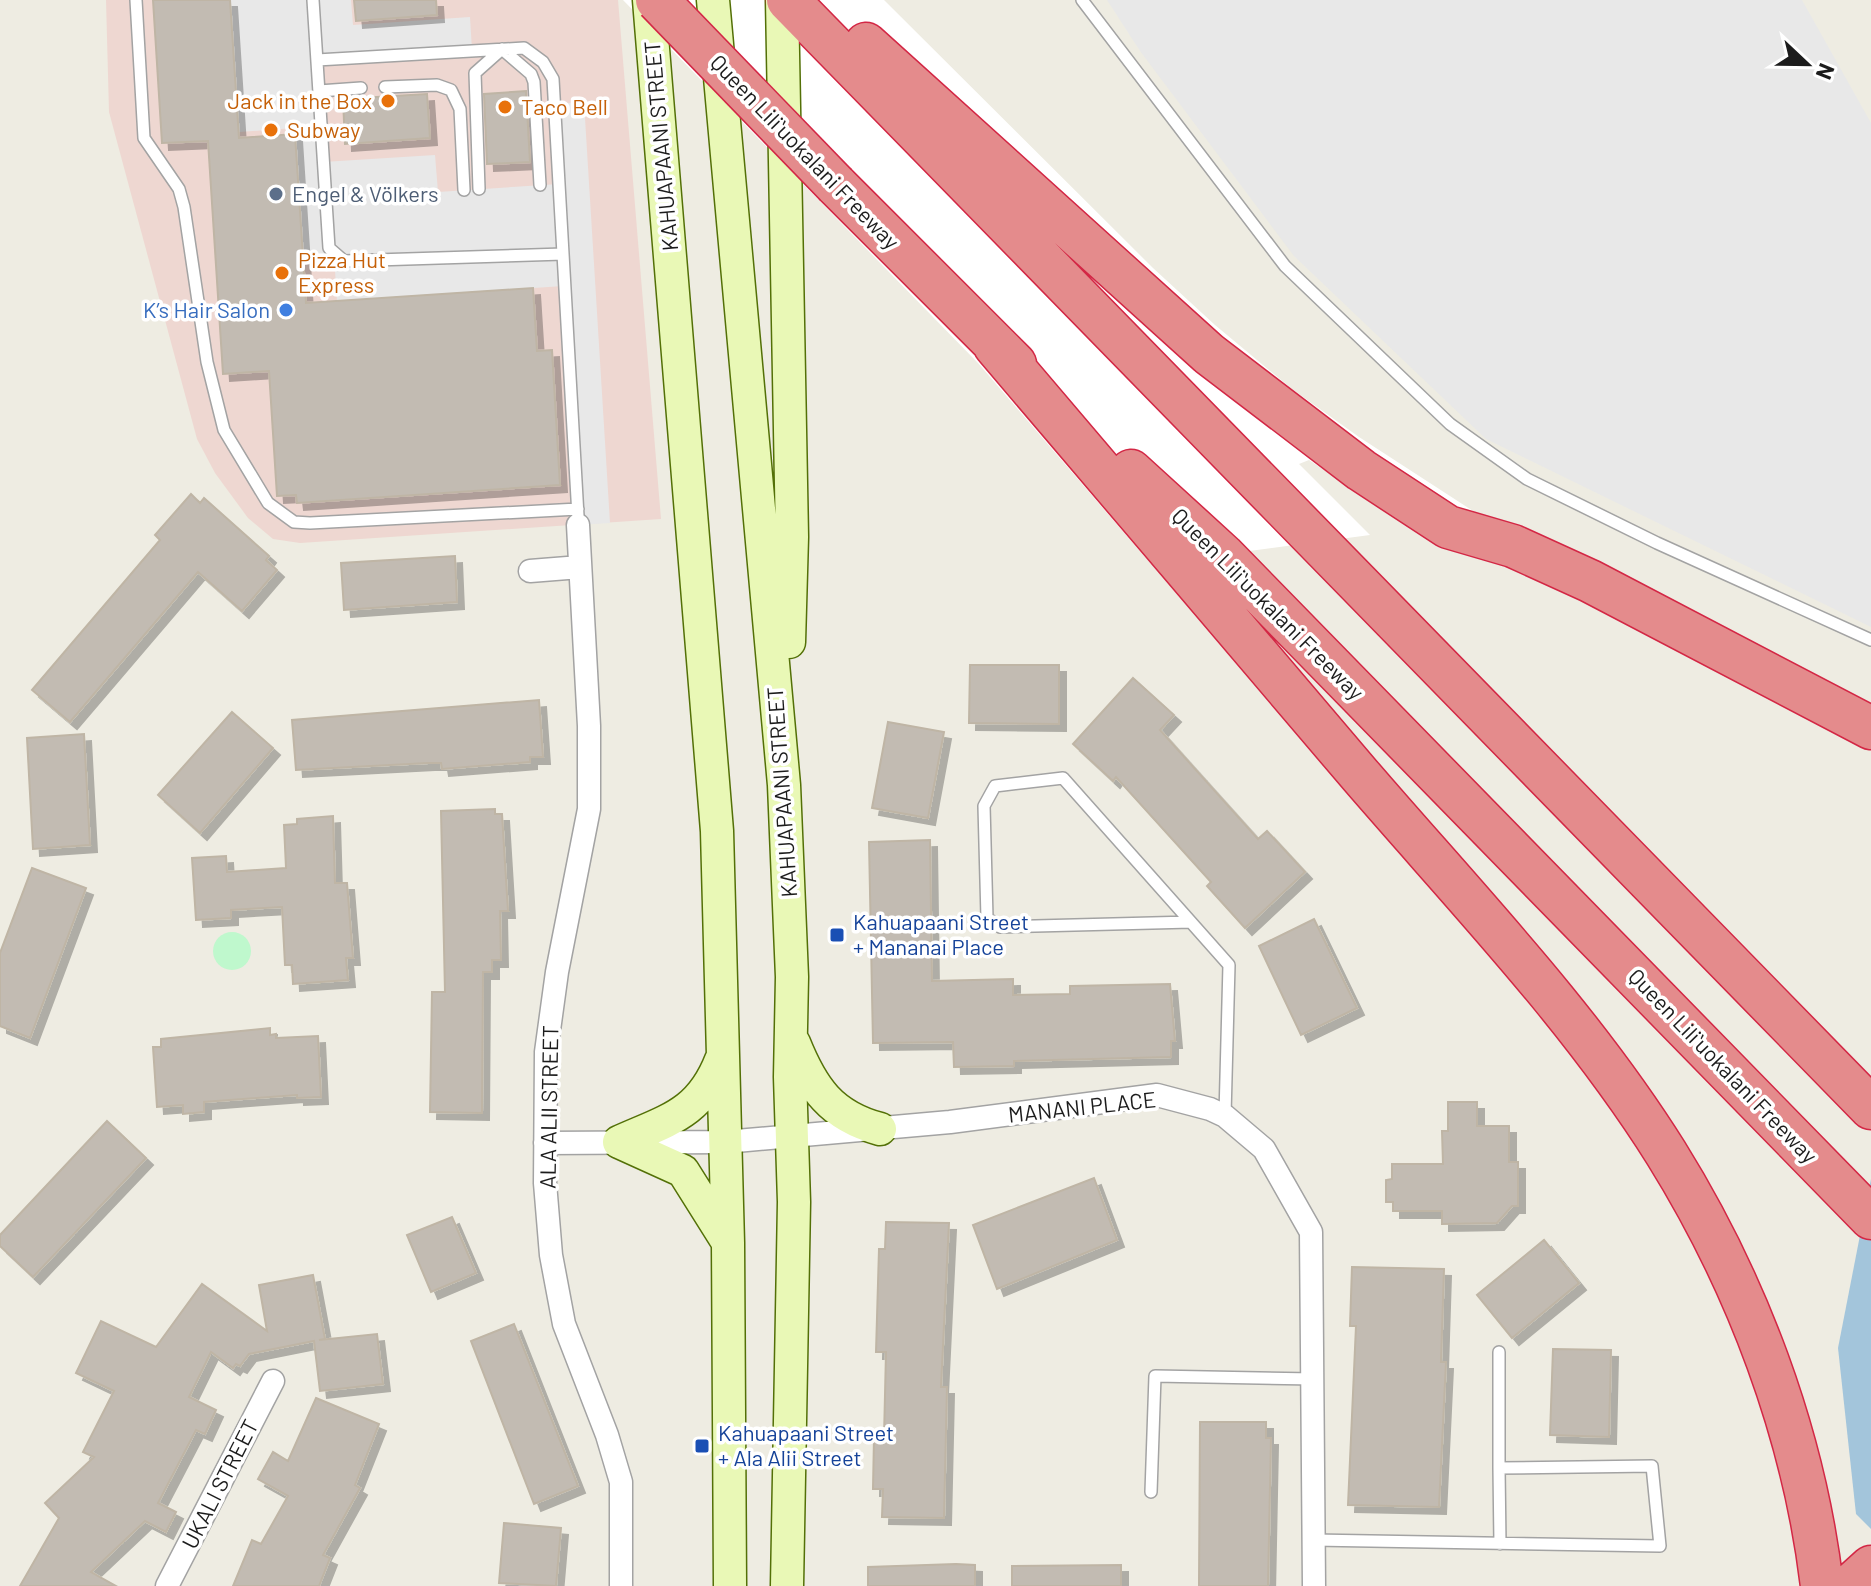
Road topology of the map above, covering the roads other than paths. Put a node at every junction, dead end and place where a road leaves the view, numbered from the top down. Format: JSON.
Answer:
{"nodes":[{"id":1,"x":136,"y":0,"type":"edge"},
{"id":2,"x":313,"y":0,"type":"edge"},
{"id":3,"x":649,"y":0,"type":"edge"},
{"id":4,"x":657,"y":0,"type":"edge"},
{"id":5,"x":713,"y":0,"type":"edge"},
{"id":6,"x":785,"y":0,"type":"edge"},
{"id":7,"x":818,"y":0,"type":"edge"},
{"id":8,"x":1082,"y":0,"type":"edge"},
{"id":9,"x":502,"y":49,"type":"junction"},
{"id":10,"x":472,"y":50,"type":"junction"},
{"id":11,"x":317,"y":60,"type":"junction"},
{"id":12,"x":475,"y":73,"type":"junction"},
{"id":13,"x":385,"y":87,"type":"dead end"},
{"id":14,"x":361,"y":88,"type":"dead end"},
{"id":15,"x":319,"y":91,"type":"junction"},
{"id":16,"x":540,"y":185,"type":"dead end"},
{"id":17,"x":479,"y":189,"type":"dead end"},
{"id":18,"x":464,"y":190,"type":"dead end"},
{"id":19,"x":563,"y":254,"type":"junction"},
{"id":20,"x":995,"y":346,"type":"junction"},
{"id":21,"x":578,"y":517,"type":"junction"},
{"id":22,"x":580,"y":567,"type":"junction"},
{"id":23,"x":530,"y":571,"type":"dead end"},
{"id":24,"x":1871,"y":640,"type":"edge"},
{"id":25,"x":1862,"y":721,"type":"edge"},
{"id":26,"x":784,"y":785,"type":"junction"},
{"id":27,"x":1191,"y":922,"type":"junction"},
{"id":28,"x":792,"y":1037,"type":"junction"},
{"id":29,"x":721,"y":1059,"type":"junction"},
{"id":30,"x":1870,"y":1107,"type":"edge"},
{"id":31,"x":1225,"y":1116,"type":"junction"},
{"id":32,"x":880,"y":1129,"type":"junction"},
{"id":33,"x":793,"y":1134,"type":"junction"},
{"id":34,"x":619,"y":1142,"type":"junction"},
{"id":35,"x":725,"y":1142,"type":"junction"},
{"id":36,"x":545,"y":1143,"type":"junction"},
{"id":37,"x":1860,"y":1206,"type":"edge"},
{"id":38,"x":728,"y":1243,"type":"junction"},
{"id":39,"x":1499,"y":1352,"type":"dead end"},
{"id":40,"x":1314,"y":1379,"type":"junction"},
{"id":41,"x":273,"y":1381,"type":"dead end"},
{"id":42,"x":1499,"y":1468,"type":"junction"},
{"id":43,"x":1151,"y":1492,"type":"dead end"},
{"id":44,"x":1314,"y":1540,"type":"junction"},
{"id":45,"x":1500,"y":1544,"type":"junction"},
{"id":46,"x":1871,"y":1567,"type":"edge"},
{"id":47,"x":167,"y":1586,"type":"edge"},
{"id":48,"x":621,"y":1586,"type":"edge"},
{"id":49,"x":730,"y":1586,"type":"edge"},
{"id":50,"x":787,"y":1586,"type":"edge"},
{"id":51,"x":1314,"y":1586,"type":"edge"},
{"id":52,"x":1822,"y":1586,"type":"edge"},
{"id":53,"x":1850,"y":1586,"type":"edge"}],
"edges":[{"from":1,"to":21,"type":"lane"},
{"from":2,"to":11,"type":"lane"},
{"from":3,"to":29,"type":"main road","name":"KAHUAPAANI STREET"},
{"from":4,"to":20,"type":"highway","name":"Queen Liliʻuokalani Freeway","bridge":true},
{"from":5,"to":26,"type":"main road","name":"KAHUAPAANI STREET"},
{"from":6,"to":26,"type":"main road"},
{"from":6,"to":30,"type":"highway"},
{"from":7,"to":25,"type":"highway"},
{"from":8,"to":24,"type":"lane"},
{"from":9,"to":10,"type":"lane"},
{"from":9,"to":12,"type":"lane"},
{"from":9,"to":16,"type":"lane"},
{"from":9,"to":19,"type":"lane"},
{"from":10,"to":11,"type":"lane"},
{"from":10,"to":12,"type":"lane"},
{"from":11,"to":15,"type":"lane"},
{"from":12,"to":17,"type":"lane"},
{"from":13,"to":18,"type":"lane"},
{"from":14,"to":15,"type":"lane"},
{"from":15,"to":19,"type":"lane"},
{"from":19,"to":21,"type":"lane"},
{"from":20,"to":37,"type":"highway","name":"Queen Liliʻuokalani Freeway"},
{"from":20,"to":52,"type":"highway"},
{"from":21,"to":22,"type":"street","name":"ALA ALII STREET"},
{"from":22,"to":23,"type":"street"},
{"from":22,"to":36,"type":"street","name":"ALA ALII STREET"},
{"from":26,"to":28,"type":"main road","name":"KAHUAPAANI STREET"},
{"from":27,"to":27,"type":"lane"},
{"from":27,"to":31,"type":"lane"},
{"from":28,"to":32,"type":"main road"},
{"from":28,"to":33,"type":"main road","name":"KAHUAPAANI STREET"},
{"from":29,"to":34,"type":"main road"},
{"from":29,"to":35,"type":"main road","name":"KAHUAPAANI STREET"},
{"from":31,"to":32,"type":"street","name":"MANANI PLACE"},
{"from":31,"to":40,"type":"street","name":"MANANI PLACE"},
{"from":32,"to":33,"type":"street","name":"MANANI PLACE"},
{"from":33,"to":35,"type":"street","name":"MANANI PLACE"},
{"from":33,"to":50,"type":"main road","name":"KAHUAPAANI STREET"},
{"from":34,"to":35,"type":"street","name":"MANANI PLACE"},
{"from":34,"to":36,"type":"street","name":"MANANI PLACE"},
{"from":34,"to":38,"type":"main road"},
{"from":35,"to":38,"type":"main road","name":"KAHUAPAANI STREET"},
{"from":36,"to":48,"type":"street","name":"ALA ALII STREET"},
{"from":38,"to":49,"type":"main road","name":"KAHUAPAANI STREET"},
{"from":39,"to":42,"type":"lane"},
{"from":40,"to":43,"type":"lane"},
{"from":40,"to":44,"type":"street","name":"MANANI PLACE"},
{"from":41,"to":47,"type":"street","name":"UKALI STREET"},
{"from":42,"to":45,"type":"lane"},
{"from":42,"to":45,"type":"lane"},
{"from":44,"to":45,"type":"lane"},
{"from":44,"to":51,"type":"street","name":"MANANI PLACE"},
{"from":46,"to":53,"type":"highway"}]}
